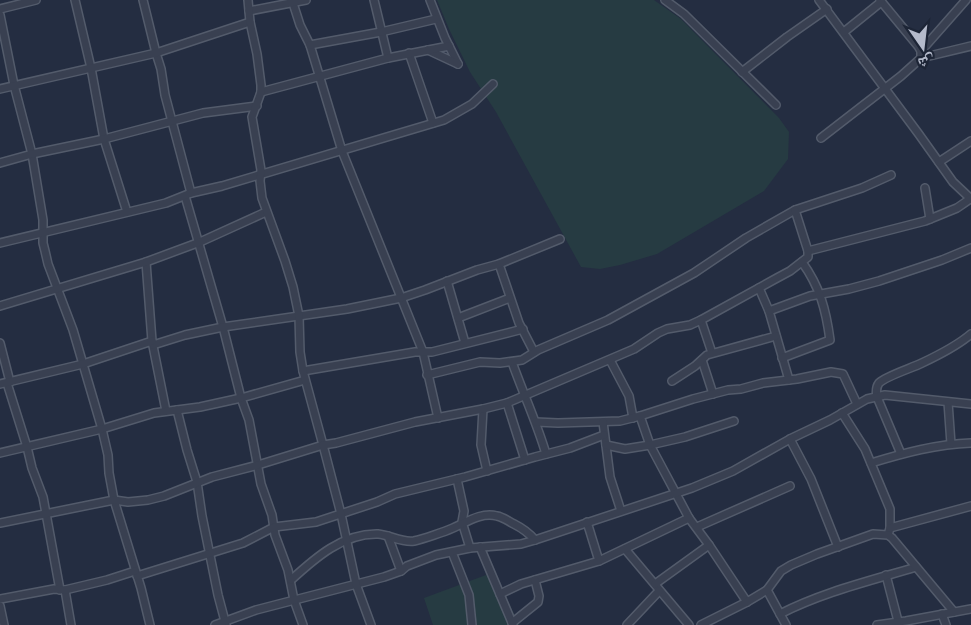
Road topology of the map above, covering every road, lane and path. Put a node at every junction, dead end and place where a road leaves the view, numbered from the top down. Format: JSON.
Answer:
{"nodes":[{"id":1,"x":36,"y":0,"type":"edge"},
{"id":2,"x":75,"y":0,"type":"edge"},
{"id":3,"x":143,"y":0,"type":"edge"},
{"id":4,"x":248,"y":0,"type":"edge"},
{"id":5,"x":306,"y":0,"type":"edge"},
{"id":6,"x":374,"y":0,"type":"edge"},
{"id":7,"x":430,"y":0,"type":"edge"},
{"id":8,"x":665,"y":0,"type":"edge"},
{"id":9,"x":819,"y":0,"type":"edge"},
{"id":10,"x":966,"y":0,"type":"edge"},
{"id":11,"x":881,"y":1,"type":"edge"},
{"id":12,"x":292,"y":2,"type":"edge"},
{"id":13,"x":0,"y":9,"type":"edge"},
{"id":14,"x":827,"y":9,"type":"junction"},
{"id":15,"x":249,"y":11,"type":"junction"},
{"id":16,"x":0,"y":15,"type":"edge"},
{"id":17,"x":436,"y":19,"type":"junction"},
{"id":18,"x":250,"y":22,"type":"junction"},
{"id":19,"x":381,"y":32,"type":"junction"},
{"id":20,"x":843,"y":32,"type":"junction"},
{"id":21,"x":310,"y":45,"type":"junction"},
{"id":22,"x":449,"y":46,"type":"junction"},
{"id":23,"x":971,"y":46,"type":"edge"},
{"id":24,"x":427,"y":50,"type":"junction"},
{"id":25,"x":156,"y":53,"type":"junction"},
{"id":26,"x":409,"y":53,"type":"junction"},
{"id":27,"x":921,"y":55,"type":"junction"},
{"id":28,"x":388,"y":58,"type":"junction"},
{"id":29,"x":91,"y":68,"type":"junction"},
{"id":30,"x":742,"y":72,"type":"junction"},
{"id":31,"x":319,"y":75,"type":"junction"},
{"id":32,"x":493,"y":84,"type":"dead end"},
{"id":33,"x":14,"y":86,"type":"junction"},
{"id":34,"x":885,"y":88,"type":"junction"},
{"id":35,"x":0,"y":89,"type":"edge"},
{"id":36,"x":261,"y":92,"type":"junction"},
{"id":37,"x":776,"y":105,"type":"dead end"},
{"id":38,"x":257,"y":106,"type":"junction"},
{"id":39,"x":172,"y":120,"type":"junction"},
{"id":40,"x":433,"y":123,"type":"junction"},
{"id":41,"x":821,"y":138,"type":"dead end"},
{"id":42,"x":104,"y":139,"type":"junction"},
{"id":43,"x":971,"y":141,"type":"edge"},
{"id":44,"x":342,"y":151,"type":"junction"},
{"id":45,"x":32,"y":154,"type":"junction"},
{"id":46,"x":939,"y":162,"type":"junction"},
{"id":47,"x":0,"y":163,"type":"edge"},
{"id":48,"x":262,"y":174,"type":"junction"},
{"id":49,"x":891,"y":175,"type":"dead end"},
{"id":50,"x":925,"y":188,"type":"dead end"},
{"id":51,"x":188,"y":194,"type":"junction"},
{"id":52,"x":970,"y":199,"type":"edge"},
{"id":53,"x":795,"y":210,"type":"junction"},
{"id":54,"x":127,"y":212,"type":"junction"},
{"id":55,"x":266,"y":212,"type":"junction"},
{"id":56,"x":930,"y":219,"type":"junction"},
{"id":57,"x":43,"y":232,"type":"junction"},
{"id":58,"x":560,"y":239,"type":"dead end"},
{"id":59,"x":200,"y":242,"type":"junction"},
{"id":60,"x":0,"y":243,"type":"edge"},
{"id":61,"x":971,"y":248,"type":"edge"},
{"id":62,"x":808,"y":252,"type":"junction"},
{"id":63,"x":146,"y":262,"type":"junction"},
{"id":64,"x":802,"y":262,"type":"junction"},
{"id":65,"x":499,"y":264,"type":"junction"},
{"id":66,"x":447,"y":281,"type":"junction"},
{"id":67,"x":58,"y":288,"type":"junction"},
{"id":68,"x":759,"y":288,"type":"junction"},
{"id":69,"x":821,"y":294,"type":"junction"},
{"id":70,"x":401,"y":298,"type":"junction"},
{"id":71,"x":510,"y":298,"type":"junction"},
{"id":72,"x":0,"y":306,"type":"edge"},
{"id":73,"x":769,"y":311,"type":"junction"},
{"id":74,"x":299,"y":316,"type":"junction"},
{"id":75,"x":458,"y":318,"type":"junction"},
{"id":76,"x":701,"y":320,"type":"junction"},
{"id":77,"x":223,"y":327,"type":"junction"},
{"id":78,"x":523,"y":329,"type":"junction"},
{"id":79,"x":971,"y":334,"type":"edge"},
{"id":80,"x":776,"y":336,"type":"junction"},
{"id":81,"x":0,"y":343,"type":"edge"},
{"id":82,"x":152,"y":343,"type":"junction"},
{"id":83,"x":465,"y":343,"type":"junction"},
{"id":84,"x":423,"y":352,"type":"junction"},
{"id":85,"x":534,"y":352,"type":"junction"},
{"id":86,"x":712,"y":353,"type":"junction"},
{"id":87,"x":782,"y":358,"type":"junction"},
{"id":88,"x":610,"y":360,"type":"junction"},
{"id":89,"x":702,"y":360,"type":"junction"},
{"id":90,"x":512,"y":362,"type":"junction"},
{"id":91,"x":83,"y":364,"type":"junction"},
{"id":92,"x":303,"y":371,"type":"junction"},
{"id":93,"x":427,"y":375,"type":"junction"},
{"id":94,"x":305,"y":380,"type":"junction"},
{"id":95,"x":789,"y":380,"type":"junction"},
{"id":96,"x":672,"y":381,"type":"dead end"},
{"id":97,"x":6,"y":383,"type":"edge"},
{"id":98,"x":713,"y":394,"type":"junction"},
{"id":99,"x":524,"y":396,"type":"junction"},
{"id":100,"x":877,"y":397,"type":"junction"},
{"id":101,"x":241,"y":398,"type":"junction"},
{"id":102,"x":948,"y":402,"type":"junction"},
{"id":103,"x":507,"y":403,"type":"junction"},
{"id":104,"x":857,"y":404,"type":"junction"},
{"id":105,"x":971,"y":404,"type":"edge"},
{"id":106,"x":483,"y":409,"type":"junction"},
{"id":107,"x":177,"y":410,"type":"junction"},
{"id":108,"x":166,"y":411,"type":"junction"},
{"id":109,"x":842,"y":413,"type":"junction"},
{"id":110,"x":438,"y":417,"type":"junction"},
{"id":111,"x":637,"y":417,"type":"junction"},
{"id":112,"x":734,"y":421,"type":"dead end"},
{"id":113,"x":536,"y":422,"type":"junction"},
{"id":114,"x":603,"y":422,"type":"junction"},
{"id":115,"x":102,"y":429,"type":"junction"},
{"id":116,"x":604,"y":435,"type":"junction"},
{"id":117,"x":790,"y":439,"type":"junction"},
{"id":118,"x":971,"y":443,"type":"edge"},
{"id":119,"x":951,"y":444,"type":"junction"},
{"id":120,"x":323,"y":445,"type":"junction"},
{"id":121,"x":606,"y":445,"type":"junction"},
{"id":122,"x":650,"y":445,"type":"junction"},
{"id":123,"x":27,"y":447,"type":"junction"},
{"id":124,"x":0,"y":453,"type":"edge"},
{"id":125,"x":546,"y":454,"type":"junction"},
{"id":126,"x":901,"y":454,"type":"junction"},
{"id":127,"x":525,"y":460,"type":"junction"},
{"id":128,"x":871,"y":463,"type":"junction"},
{"id":129,"x":258,"y":465,"type":"junction"},
{"id":130,"x":487,"y":471,"type":"junction"},
{"id":131,"x":457,"y":479,"type":"junction"},
{"id":132,"x":197,"y":482,"type":"junction"},
{"id":133,"x":790,"y":486,"type":"dead end"},
{"id":134,"x":676,"y":493,"type":"junction"},
{"id":135,"x":114,"y":500,"type":"junction"},
{"id":136,"x":971,"y":506,"type":"edge"},
{"id":137,"x":621,"y":511,"type":"junction"},
{"id":138,"x":45,"y":514,"type":"junction"},
{"id":139,"x":341,"y":514,"type":"junction"},
{"id":140,"x":689,"y":518,"type":"junction"},
{"id":141,"x":462,"y":522,"type":"junction"},
{"id":142,"x":587,"y":522,"type":"junction"},
{"id":143,"x":0,"y":523,"type":"edge"},
{"id":144,"x":274,"y":527,"type":"junction"},
{"id":145,"x":697,"y":527,"type":"junction"},
{"id":146,"x":889,"y":532,"type":"junction"},
{"id":147,"x":388,"y":536,"type":"junction"},
{"id":148,"x":347,"y":539,"type":"junction"},
{"id":149,"x":536,"y":540,"type":"junction"},
{"id":150,"x":709,"y":545,"type":"junction"},
{"id":151,"x":480,"y":547,"type":"junction"},
{"id":152,"x":837,"y":547,"type":"junction"},
{"id":153,"x":470,"y":548,"type":"junction"},
{"id":154,"x":625,"y":549,"type":"junction"},
{"id":155,"x":452,"y":552,"type":"junction"},
{"id":156,"x":210,"y":553,"type":"junction"},
{"id":157,"x":599,"y":561,"type":"junction"},
{"id":158,"x":916,"y":567,"type":"junction"},
{"id":159,"x":400,"y":572,"type":"junction"},
{"id":160,"x":136,"y":573,"type":"junction"},
{"id":161,"x":886,"y":576,"type":"junction"},
{"id":162,"x":291,"y":580,"type":"junction"},
{"id":163,"x":535,"y":580,"type":"junction"},
{"id":164,"x":356,"y":584,"type":"junction"},
{"id":165,"x":657,"y":588,"type":"junction"},
{"id":166,"x":62,"y":590,"type":"junction"},
{"id":167,"x":767,"y":590,"type":"junction"},
{"id":168,"x":500,"y":594,"type":"junction"},
{"id":169,"x":0,"y":599,"type":"edge"},
{"id":170,"x":294,"y":600,"type":"junction"},
{"id":171,"x":747,"y":602,"type":"junction"},
{"id":172,"x":0,"y":606,"type":"edge"},
{"id":173,"x":971,"y":609,"type":"edge"},
{"id":174,"x":954,"y":612,"type":"junction"},
{"id":175,"x":780,"y":614,"type":"junction"},
{"id":176,"x":942,"y":614,"type":"junction"},
{"id":177,"x":226,"y":623,"type":"edge"},
{"id":178,"x":513,"y":624,"type":"edge"},
{"id":179,"x":899,"y":624,"type":"edge"},
{"id":180,"x":4,"y":625,"type":"edge"},
{"id":181,"x":71,"y":625,"type":"edge"},
{"id":182,"x":150,"y":625,"type":"edge"},
{"id":183,"x":215,"y":625,"type":"edge"},
{"id":184,"x":303,"y":625,"type":"edge"},
{"id":185,"x":371,"y":625,"type":"edge"},
{"id":186,"x":472,"y":625,"type":"edge"},
{"id":187,"x":627,"y":625,"type":"edge"},
{"id":188,"x":689,"y":625,"type":"edge"},
{"id":189,"x":700,"y":625,"type":"edge"},
{"id":190,"x":786,"y":625,"type":"edge"},
{"id":191,"x":877,"y":625,"type":"edge"},
{"id":192,"x":946,"y":625,"type":"edge"}],
"edges":[{"from":1,"to":13,"type":"street"},
{"from":2,"to":29,"type":"street"},
{"from":3,"to":25,"type":"street"},
{"from":4,"to":15,"type":"street"},
{"from":5,"to":12,"type":"street"},
{"from":6,"to":19,"type":"street"},
{"from":7,"to":17,"type":"street"},
{"from":8,"to":30,"type":"street"},
{"from":9,"to":14,"type":"street"},
{"from":10,"to":27,"type":"street"},
{"from":11,"to":20,"type":"street"},
{"from":11,"to":27,"type":"street"},
{"from":12,"to":15,"type":"street"},
{"from":12,"to":21,"type":"street"},
{"from":14,"to":20,"type":"street"},
{"from":14,"to":30,"type":"street"},
{"from":15,"to":18,"type":"street"},
{"from":16,"to":33,"type":"street"},
{"from":17,"to":19,"type":"street"},
{"from":17,"to":22,"type":"street"},
{"from":18,"to":25,"type":"street"},
{"from":18,"to":36,"type":"street"},
{"from":19,"to":21,"type":"street"},
{"from":19,"to":28,"type":"street"},
{"from":20,"to":34,"type":"street"},
{"from":21,"to":31,"type":"street"},
{"from":22,"to":24,"type":"street"},
{"from":22,"to":24,"type":"street"},
{"from":23,"to":27,"type":"street"},
{"from":24,"to":26,"type":"street"},
{"from":25,"to":29,"type":"street"},
{"from":25,"to":39,"type":"street"},
{"from":26,"to":28,"type":"street"},
{"from":26,"to":40,"type":"street"},
{"from":27,"to":34,"type":"street"},
{"from":28,"to":31,"type":"street"},
{"from":29,"to":33,"type":"street"},
{"from":29,"to":42,"type":"street"},
{"from":30,"to":37,"type":"street"},
{"from":31,"to":36,"type":"street"},
{"from":31,"to":44,"type":"street"},
{"from":32,"to":40,"type":"street"},
{"from":33,"to":35,"type":"street"},
{"from":33,"to":45,"type":"street"},
{"from":34,"to":41,"type":"street"},
{"from":34,"to":46,"type":"street"},
{"from":36,"to":38,"type":"street"},
{"from":38,"to":39,"type":"street"},
{"from":38,"to":48,"type":"street"},
{"from":39,"to":42,"type":"street"},
{"from":39,"to":51,"type":"street"},
{"from":40,"to":44,"type":"street"},
{"from":42,"to":45,"type":"street"},
{"from":42,"to":54,"type":"street"},
{"from":43,"to":46,"type":"street"},
{"from":44,"to":48,"type":"street"},
{"from":44,"to":70,"type":"street"},
{"from":45,"to":47,"type":"street"},
{"from":45,"to":57,"type":"street"},
{"from":46,"to":52,"type":"street"},
{"from":48,"to":51,"type":"street"},
{"from":48,"to":55,"type":"street"},
{"from":49,"to":53,"type":"street"},
{"from":50,"to":56,"type":"street"},
{"from":51,"to":54,"type":"street"},
{"from":51,"to":59,"type":"street"},
{"from":52,"to":56,"type":"street"},
{"from":53,"to":62,"type":"street"},
{"from":53,"to":85,"type":"street"},
{"from":54,"to":57,"type":"street"},
{"from":55,"to":59,"type":"street"},
{"from":55,"to":74,"type":"street"},
{"from":56,"to":62,"type":"street"},
{"from":57,"to":60,"type":"street"},
{"from":57,"to":67,"type":"street"},
{"from":58,"to":65,"type":"street"},
{"from":59,"to":63,"type":"street"},
{"from":59,"to":77,"type":"street"},
{"from":61,"to":69,"type":"street"},
{"from":62,"to":64,"type":"street"},
{"from":63,"to":67,"type":"street"},
{"from":63,"to":82,"type":"street"},
{"from":64,"to":68,"type":"street"},
{"from":64,"to":69,"type":"street"},
{"from":65,"to":66,"type":"street"},
{"from":65,"to":71,"type":"street"},
{"from":66,"to":70,"type":"street"},
{"from":66,"to":75,"type":"street"},
{"from":67,"to":72,"type":"street"},
{"from":67,"to":91,"type":"street"},
{"from":68,"to":73,"type":"street"},
{"from":68,"to":76,"type":"street"},
{"from":69,"to":73,"type":"street"},
{"from":69,"to":87,"type":"street"},
{"from":70,"to":74,"type":"street"},
{"from":70,"to":84,"type":"street"},
{"from":71,"to":75,"type":"street"},
{"from":71,"to":78,"type":"street"},
{"from":73,"to":80,"type":"street"},
{"from":74,"to":77,"type":"street"},
{"from":74,"to":92,"type":"street"},
{"from":75,"to":83,"type":"street"},
{"from":76,"to":86,"type":"street"},
{"from":76,"to":88,"type":"street"},
{"from":77,"to":82,"type":"street"},
{"from":77,"to":101,"type":"street"},
{"from":78,"to":83,"type":"street"},
{"from":78,"to":85,"type":"street"},
{"from":79,"to":100,"type":"street"},
{"from":80,"to":86,"type":"street"},
{"from":80,"to":87,"type":"street"},
{"from":81,"to":97,"type":"street"},
{"from":82,"to":91,"type":"street"},
{"from":82,"to":108,"type":"street"},
{"from":83,"to":84,"type":"street"},
{"from":84,"to":92,"type":"street"},
{"from":84,"to":93,"type":"street"},
{"from":85,"to":90,"type":"street"},
{"from":86,"to":89,"type":"street"},
{"from":87,"to":95,"type":"street"},
{"from":88,"to":99,"type":"street"},
{"from":88,"to":111,"type":"street"},
{"from":89,"to":96,"type":"street"},
{"from":89,"to":98,"type":"street"},
{"from":90,"to":93,"type":"street"},
{"from":90,"to":99,"type":"street"},
{"from":91,"to":97,"type":"street"},
{"from":91,"to":115,"type":"street"},
{"from":92,"to":94,"type":"street"},
{"from":93,"to":110,"type":"street"},
{"from":94,"to":101,"type":"street"},
{"from":94,"to":120,"type":"street"},
{"from":95,"to":98,"type":"street"},
{"from":95,"to":104,"type":"street"},
{"from":97,"to":123,"type":"street"},
{"from":98,"to":111,"type":"street"},
{"from":99,"to":103,"type":"street"},
{"from":99,"to":113,"type":"street"},
{"from":100,"to":102,"type":"street"},
{"from":100,"to":104,"type":"street"},
{"from":100,"to":126,"type":"street"},
{"from":101,"to":107,"type":"street"},
{"from":101,"to":129,"type":"street"},
{"from":102,"to":105,"type":"street"},
{"from":102,"to":119,"type":"street"},
{"from":103,"to":106,"type":"street"},
{"from":103,"to":127,"type":"street"},
{"from":104,"to":109,"type":"street"},
{"from":106,"to":110,"type":"street"},
{"from":106,"to":130,"type":"street"},
{"from":107,"to":108,"type":"street"},
{"from":107,"to":132,"type":"street"},
{"from":108,"to":115,"type":"street"},
{"from":109,"to":117,"type":"street"},
{"from":109,"to":128,"type":"street"},
{"from":110,"to":120,"type":"street"},
{"from":111,"to":114,"type":"street"},
{"from":111,"to":122,"type":"street"},
{"from":112,"to":122,"type":"street"},
{"from":113,"to":114,"type":"street"},
{"from":113,"to":125,"type":"street"},
{"from":114,"to":116,"type":"street"},
{"from":115,"to":123,"type":"street"},
{"from":115,"to":135,"type":"street"},
{"from":116,"to":121,"type":"street"},
{"from":116,"to":125,"type":"street"},
{"from":117,"to":134,"type":"street"},
{"from":117,"to":152,"type":"street"},
{"from":118,"to":119,"type":"street"},
{"from":119,"to":126,"type":"street"},
{"from":120,"to":129,"type":"street"},
{"from":120,"to":139,"type":"street"},
{"from":121,"to":122,"type":"street"},
{"from":121,"to":137,"type":"street"},
{"from":122,"to":134,"type":"street"},
{"from":123,"to":124,"type":"street"},
{"from":123,"to":138,"type":"street"},
{"from":125,"to":127,"type":"street"},
{"from":126,"to":128,"type":"street"},
{"from":127,"to":130,"type":"street"},
{"from":128,"to":146,"type":"street"},
{"from":129,"to":132,"type":"street"},
{"from":129,"to":144,"type":"street"},
{"from":130,"to":131,"type":"street"},
{"from":131,"to":139,"type":"street"},
{"from":131,"to":141,"type":"street"},
{"from":132,"to":135,"type":"street"},
{"from":132,"to":156,"type":"street"},
{"from":133,"to":145,"type":"street"},
{"from":134,"to":137,"type":"street"},
{"from":134,"to":140,"type":"street"},
{"from":135,"to":138,"type":"street"},
{"from":135,"to":160,"type":"street"},
{"from":136,"to":146,"type":"street"},
{"from":137,"to":142,"type":"street"},
{"from":138,"to":143,"type":"street"},
{"from":138,"to":166,"type":"street"},
{"from":139,"to":144,"type":"street"},
{"from":139,"to":148,"type":"street"},
{"from":140,"to":145,"type":"street"},
{"from":140,"to":154,"type":"street"},
{"from":141,"to":147,"type":"street"},
{"from":141,"to":149,"type":"street"},
{"from":141,"to":153,"type":"street"},
{"from":142,"to":149,"type":"street"},
{"from":142,"to":157,"type":"street"},
{"from":144,"to":156,"type":"street"},
{"from":144,"to":162,"type":"street"},
{"from":145,"to":150,"type":"street"},
{"from":146,"to":152,"type":"street"},
{"from":146,"to":158,"type":"street"},
{"from":147,"to":148,"type":"street"},
{"from":147,"to":159,"type":"street"},
{"from":148,"to":162,"type":"street"},
{"from":148,"to":164,"type":"street"},
{"from":149,"to":151,"type":"street"},
{"from":150,"to":165,"type":"street"},
{"from":150,"to":171,"type":"street"},
{"from":151,"to":153,"type":"street"},
{"from":151,"to":168,"type":"street"},
{"from":152,"to":167,"type":"street"},
{"from":153,"to":155,"type":"street"},
{"from":154,"to":157,"type":"street"},
{"from":154,"to":165,"type":"street"},
{"from":155,"to":159,"type":"street"},
{"from":155,"to":186,"type":"street"},
{"from":156,"to":160,"type":"street"},
{"from":156,"to":177,"type":"street"},
{"from":157,"to":163,"type":"street"},
{"from":158,"to":161,"type":"street"},
{"from":158,"to":174,"type":"street"},
{"from":159,"to":164,"type":"street"},
{"from":160,"to":166,"type":"street"},
{"from":160,"to":182,"type":"street"},
{"from":161,"to":175,"type":"street"},
{"from":161,"to":179,"type":"street"},
{"from":162,"to":170,"type":"street"},
{"from":163,"to":168,"type":"street"},
{"from":163,"to":178,"type":"street"},
{"from":164,"to":170,"type":"street"},
{"from":164,"to":185,"type":"street"},
{"from":165,"to":187,"type":"street"},
{"from":165,"to":188,"type":"street"},
{"from":166,"to":169,"type":"street"},
{"from":166,"to":181,"type":"street"},
{"from":167,"to":171,"type":"street"},
{"from":167,"to":175,"type":"street"},
{"from":168,"to":178,"type":"street"},
{"from":170,"to":177,"type":"street"},
{"from":170,"to":184,"type":"street"},
{"from":171,"to":189,"type":"street"},
{"from":172,"to":180,"type":"street"},
{"from":173,"to":174,"type":"street"},
{"from":174,"to":176,"type":"street"},
{"from":175,"to":190,"type":"street"},
{"from":176,"to":179,"type":"street"},
{"from":176,"to":192,"type":"street"},
{"from":177,"to":183,"type":"street"},
{"from":179,"to":191,"type":"street"}]}
